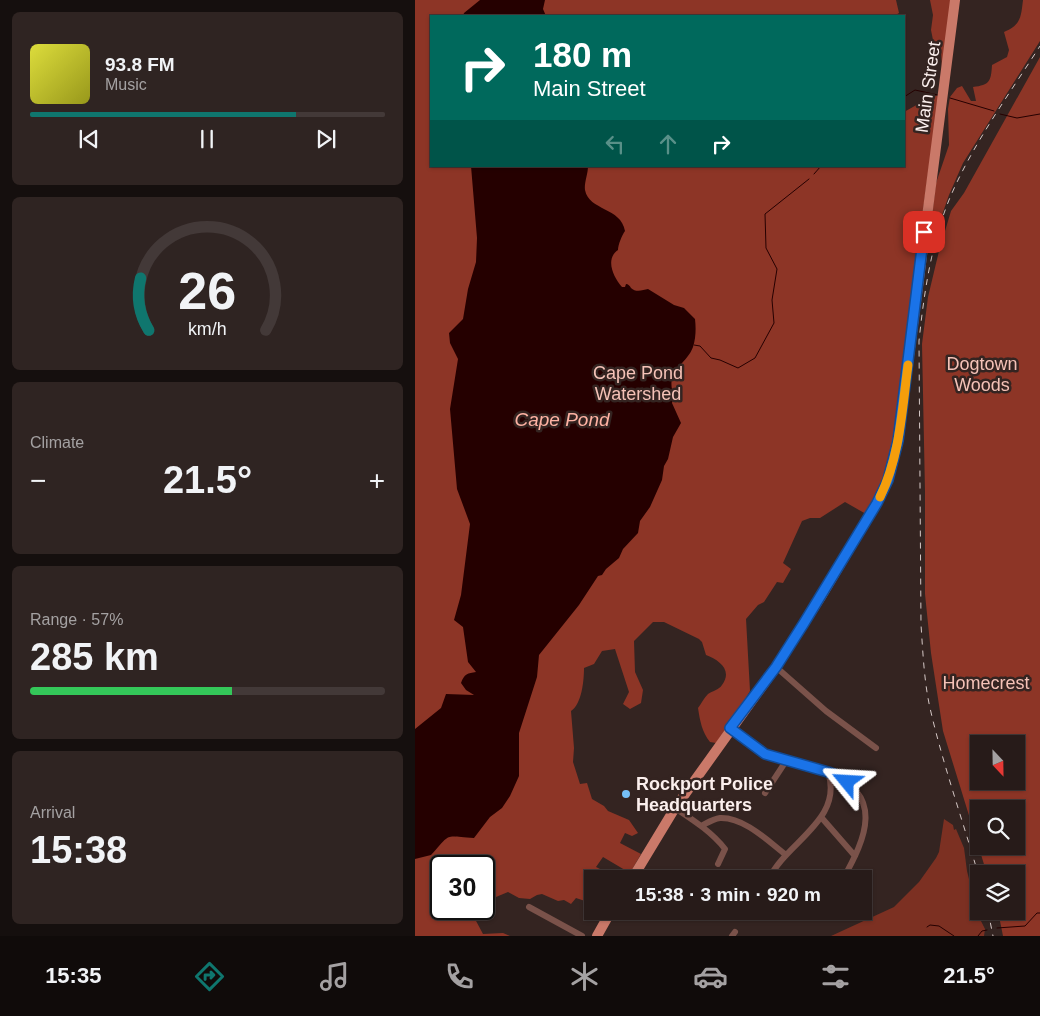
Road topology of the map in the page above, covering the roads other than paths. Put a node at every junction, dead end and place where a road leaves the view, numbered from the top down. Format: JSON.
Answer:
{"nodes":[{"id":1,"x":955,"y":0,"type":"edge"},
{"id":2,"x":776,"y":667,"type":"junction"},
{"id":3,"x":730,"y":728,"type":"junction"},
{"id":4,"x":876,"y":748,"type":"dead end"},
{"id":5,"x":786,"y":761,"type":"junction"},
{"id":6,"x":828,"y":772,"type":"junction"},
{"id":7,"x":765,"y":793,"type":"dead end"},
{"id":8,"x":675,"y":808,"type":"junction"},
{"id":9,"x":821,"y":817,"type":"junction"},
{"id":10,"x":701,"y":826,"type":"junction"},
{"id":11,"x":786,"y":855,"type":"junction"},
{"id":12,"x":855,"y":856,"type":"junction"},
{"id":13,"x":718,"y":864,"type":"dead end"},
{"id":14,"x":637,"y":870,"type":"edge"},
{"id":15,"x":775,"y":870,"type":"edge"},
{"id":16,"x":848,"y":870,"type":"edge"},
{"id":17,"x":529,"y":907,"type":"dead end"},
{"id":18,"x":606,"y":920,"type":"edge"},
{"id":19,"x":582,"y":936,"type":"edge"},
{"id":20,"x":597,"y":936,"type":"edge"}],
"edges":[{"from":1,"to":2,"type":"main road","name":"Main Street"},
{"from":2,"to":3,"type":"main road","name":"Main Street"},
{"from":2,"to":4,"type":"street"},
{"from":3,"to":5,"type":"street"},
{"from":3,"to":8,"type":"main road","name":"Main Street"},
{"from":5,"to":6,"type":"street"},
{"from":5,"to":7,"type":"street"},
{"from":6,"to":9,"type":"street"},
{"from":6,"to":12,"type":"street"},
{"from":8,"to":10,"type":"street"},
{"from":8,"to":14,"type":"main road","name":"Main Street"},
{"from":9,"to":11,"type":"street"},
{"from":9,"to":12,"type":"street"},
{"from":10,"to":11,"type":"street"},
{"from":10,"to":13,"type":"street"},
{"from":11,"to":15,"type":"street"},
{"from":12,"to":16,"type":"street"},
{"from":17,"to":19,"type":"street"},
{"from":18,"to":20,"type":"main road"}]}
